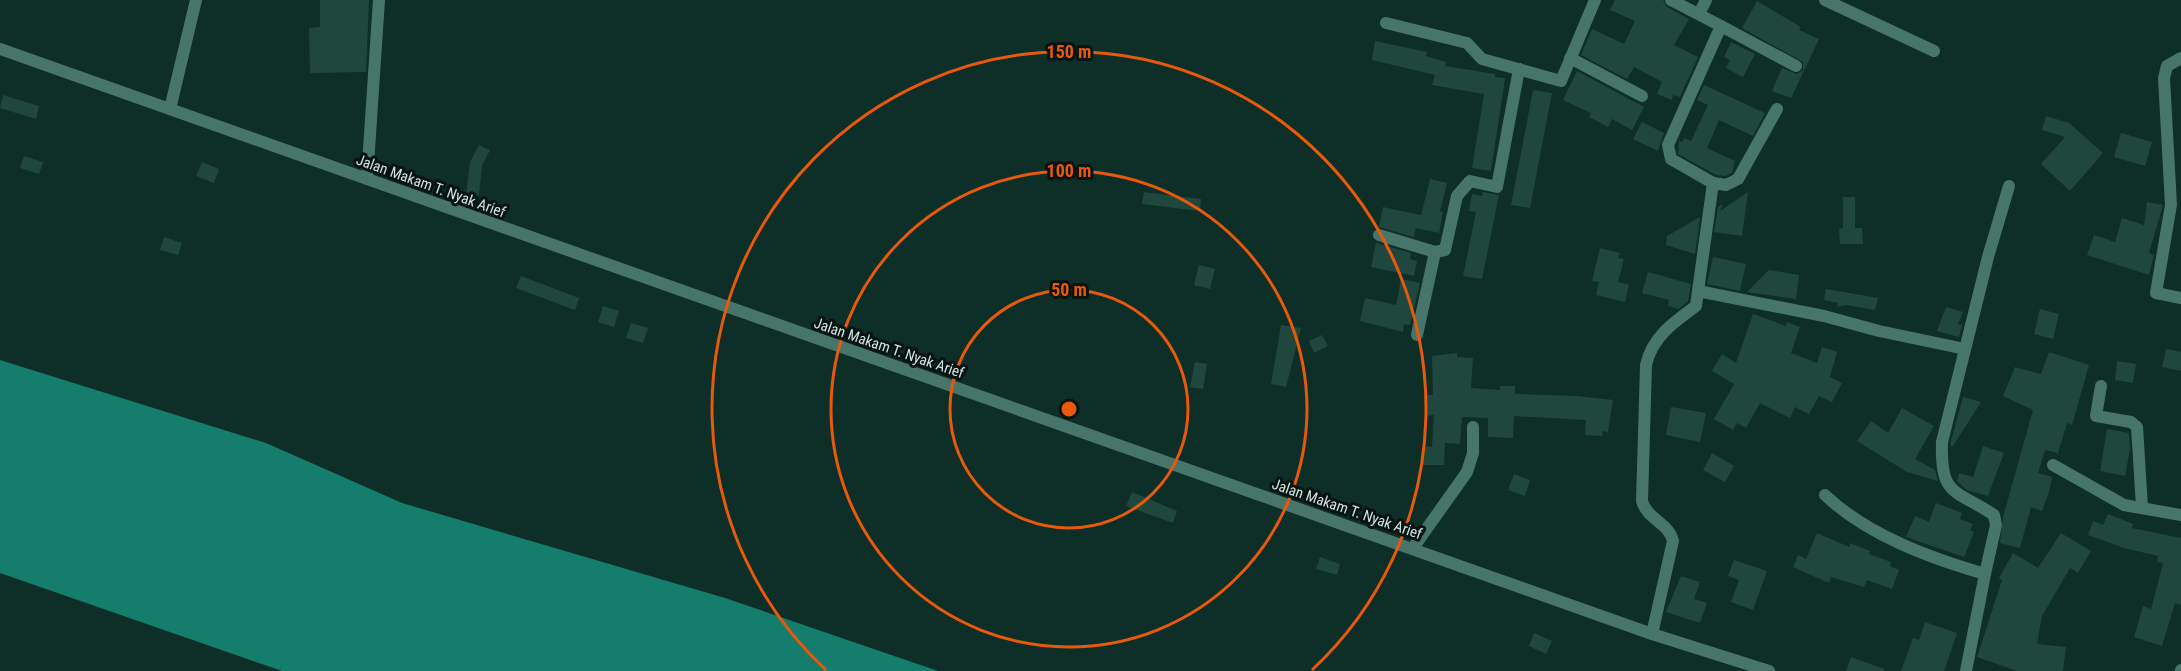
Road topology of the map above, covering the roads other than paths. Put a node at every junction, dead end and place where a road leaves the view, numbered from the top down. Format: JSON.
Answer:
{"nodes":[{"id":1,"x":196,"y":0,"type":"edge"},
{"id":2,"x":379,"y":0,"type":"edge"},
{"id":3,"x":1594,"y":0,"type":"edge"},
{"id":4,"x":1671,"y":0,"type":"edge"},
{"id":5,"x":1706,"y":0,"type":"edge"},
{"id":6,"x":1825,"y":0,"type":"edge"},
{"id":7,"x":1699,"y":14,"type":"junction"},
{"id":8,"x":1386,"y":23,"type":"dead end"},
{"id":9,"x":1721,"y":26,"type":"junction"},
{"id":10,"x":0,"y":49,"type":"edge"},
{"id":11,"x":1934,"y":51,"type":"dead end"},
{"id":12,"x":1570,"y":58,"type":"junction"},
{"id":13,"x":2181,"y":58,"type":"edge"},
{"id":14,"x":1796,"y":66,"type":"dead end"},
{"id":15,"x":1519,"y":69,"type":"junction"},
{"id":16,"x":1642,"y":96,"type":"dead end"},
{"id":17,"x":170,"y":109,"type":"junction"},
{"id":18,"x":1778,"y":110,"type":"dead end"},
{"id":19,"x":367,"y":179,"type":"junction"},
{"id":20,"x":1713,"y":183,"type":"junction"},
{"id":21,"x":2009,"y":186,"type":"dead end"},
{"id":22,"x":1379,"y":235,"type":"dead end"},
{"id":23,"x":1435,"y":252,"type":"junction"},
{"id":24,"x":1698,"y":291,"type":"junction"},
{"id":25,"x":2181,"y":298,"type":"edge"},
{"id":26,"x":1417,"y":335,"type":"dead end"},
{"id":27,"x":1965,"y":349,"type":"junction"},
{"id":28,"x":2101,"y":386,"type":"dead end"},
{"id":29,"x":1473,"y":427,"type":"dead end"},
{"id":30,"x":2053,"y":465,"type":"dead end"},
{"id":31,"x":1825,"y":495,"type":"dead end"},
{"id":32,"x":2142,"y":507,"type":"junction"},
{"id":33,"x":2181,"y":515,"type":"edge"},
{"id":34,"x":1413,"y":548,"type":"junction"},
{"id":35,"x":1985,"y":574,"type":"junction"},
{"id":36,"x":1652,"y":634,"type":"junction"},
{"id":37,"x":1769,"y":671,"type":"edge"},
{"id":38,"x":1966,"y":671,"type":"edge"}],
"edges":[{"from":1,"to":17,"type":"street"},
{"from":2,"to":19,"type":"street"},
{"from":3,"to":12,"type":"street"},
{"from":4,"to":7,"type":"street"},
{"from":5,"to":7,"type":"street"},
{"from":6,"to":11,"type":"street"},
{"from":7,"to":9,"type":"street"},
{"from":8,"to":15,"type":"street"},
{"from":9,"to":14,"type":"street"},
{"from":9,"to":20,"type":"street"},
{"from":10,"to":17,"type":"street","name":"Jalan Makam T. Nyak Arief"},
{"from":12,"to":15,"type":"street"},
{"from":12,"to":16,"type":"street"},
{"from":13,"to":25,"type":"street"},
{"from":15,"to":23,"type":"street"},
{"from":17,"to":19,"type":"street","name":"Jalan Makam T. Nyak Arief"},
{"from":18,"to":20,"type":"street"},
{"from":19,"to":34,"type":"street","name":"Jalan Makam T. Nyak Arief"},
{"from":20,"to":24,"type":"street"},
{"from":21,"to":27,"type":"street"},
{"from":22,"to":23,"type":"street"},
{"from":23,"to":26,"type":"street"},
{"from":24,"to":27,"type":"street"},
{"from":24,"to":36,"type":"street"},
{"from":27,"to":35,"type":"street"},
{"from":28,"to":32,"type":"street"},
{"from":29,"to":34,"type":"street"},
{"from":30,"to":32,"type":"street"},
{"from":31,"to":35,"type":"street"},
{"from":32,"to":33,"type":"street"},
{"from":34,"to":36,"type":"street","name":"Jalan Makam T. Nyak Arief"},
{"from":35,"to":38,"type":"street"},
{"from":36,"to":37,"type":"street","name":"Jalan Makam T. Nyak Arief"}]}
